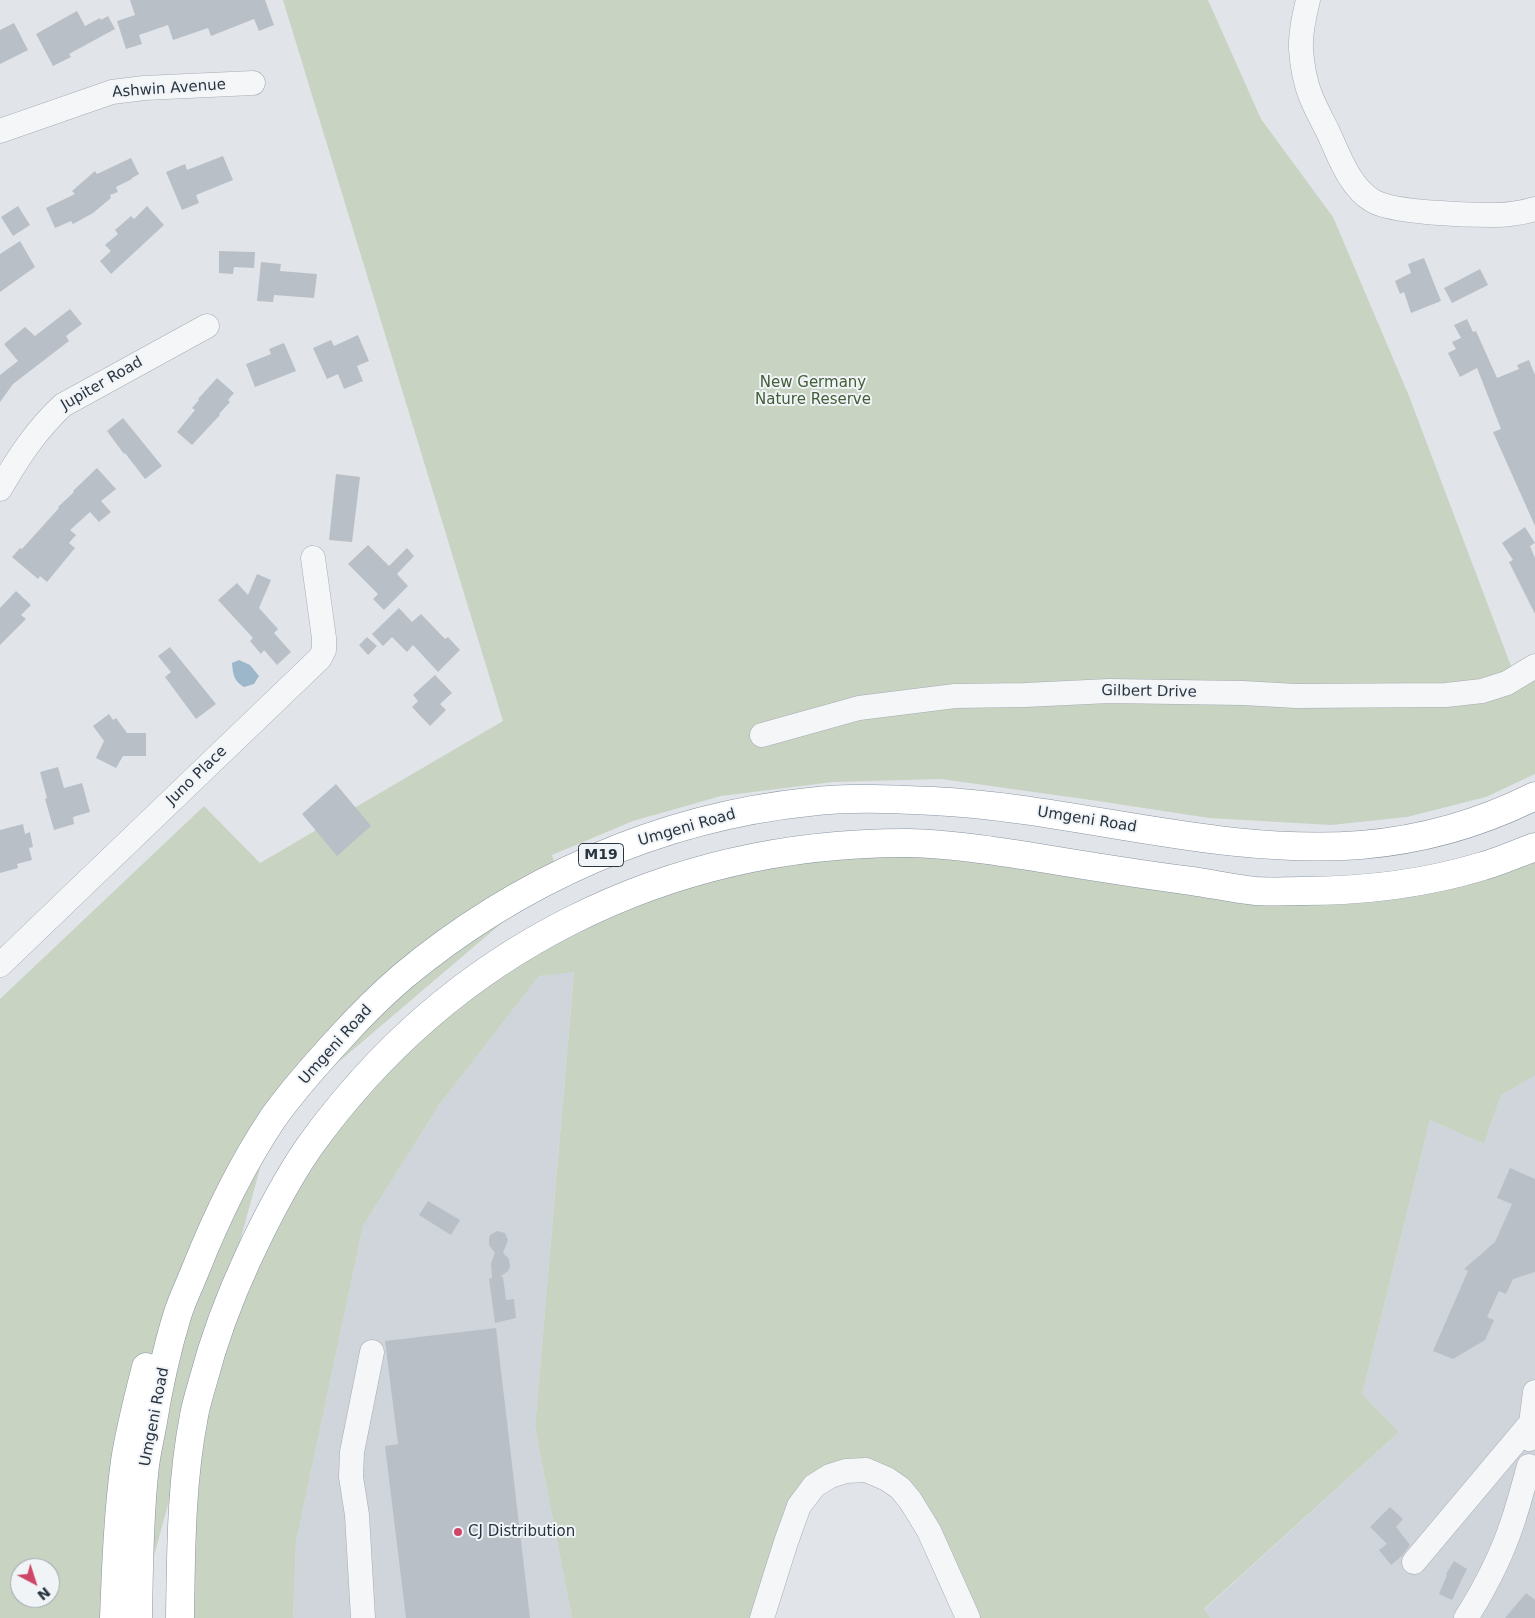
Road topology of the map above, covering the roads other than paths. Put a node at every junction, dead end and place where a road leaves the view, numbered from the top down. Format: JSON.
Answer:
{"nodes":[{"id":1,"x":1308,"y":0,"type":"edge"},
{"id":2,"x":254,"y":83,"type":"dead end"},
{"id":3,"x":0,"y":131,"type":"edge"},
{"id":4,"x":1535,"y":209,"type":"edge"},
{"id":5,"x":206,"y":326,"type":"dead end"},
{"id":6,"x":0,"y":489,"type":"edge"},
{"id":7,"x":313,"y":558,"type":"dead end"},
{"id":8,"x":1535,"y":666,"type":"edge"},
{"id":9,"x":762,"y":735,"type":"dead end"},
{"id":10,"x":1535,"y":796,"type":"edge"},
{"id":11,"x":1535,"y":847,"type":"edge"},
{"id":12,"x":0,"y":965,"type":"edge"},
{"id":13,"x":274,"y":1117,"type":"junction"},
{"id":14,"x":372,"y":1352,"type":"dead end"},
{"id":15,"x":1535,"y":1392,"type":"edge"},
{"id":16,"x":194,"y":1414,"type":"junction"},
{"id":17,"x":1530,"y":1424,"type":"junction"},
{"id":18,"x":1529,"y":1466,"type":"junction"},
{"id":19,"x":1535,"y":1500,"type":"edge"},
{"id":20,"x":1414,"y":1562,"type":"dead end"},
{"id":21,"x":114,"y":1618,"type":"edge"},
{"id":22,"x":138,"y":1618,"type":"edge"},
{"id":23,"x":180,"y":1618,"type":"edge"},
{"id":24,"x":191,"y":1618,"type":"edge"},
{"id":25,"x":363,"y":1618,"type":"edge"},
{"id":26,"x":762,"y":1618,"type":"edge"},
{"id":27,"x":968,"y":1618,"type":"edge"},
{"id":28,"x":1466,"y":1618,"type":"edge"}],
"edges":[{"from":1,"to":4,"type":"street"},
{"from":2,"to":3,"type":"street","name":"Ashwin Avenue"},
{"from":5,"to":6,"type":"street","name":"Jupiter Road"},
{"from":7,"to":12,"type":"street","name":"Juno Place"},
{"from":8,"to":9,"type":"street","name":"Gilbert Drive"},
{"from":10,"to":13,"type":"highway","name":"Umgeni Road","number":"M19"},
{"from":11,"to":16,"type":"highway"},
{"from":13,"to":21,"type":"highway"},
{"from":13,"to":22,"type":"highway","name":"Umgeni Road","number":"M19"},
{"from":14,"to":25,"type":"street"},
{"from":15,"to":17,"type":"street"},
{"from":16,"to":23,"type":"highway"},
{"from":16,"to":24,"type":"highway"},
{"from":17,"to":18,"type":"street"},
{"from":17,"to":20,"type":"street"},
{"from":18,"to":19,"type":"street"},
{"from":18,"to":28,"type":"street"},
{"from":26,"to":27,"type":"street"}]}
